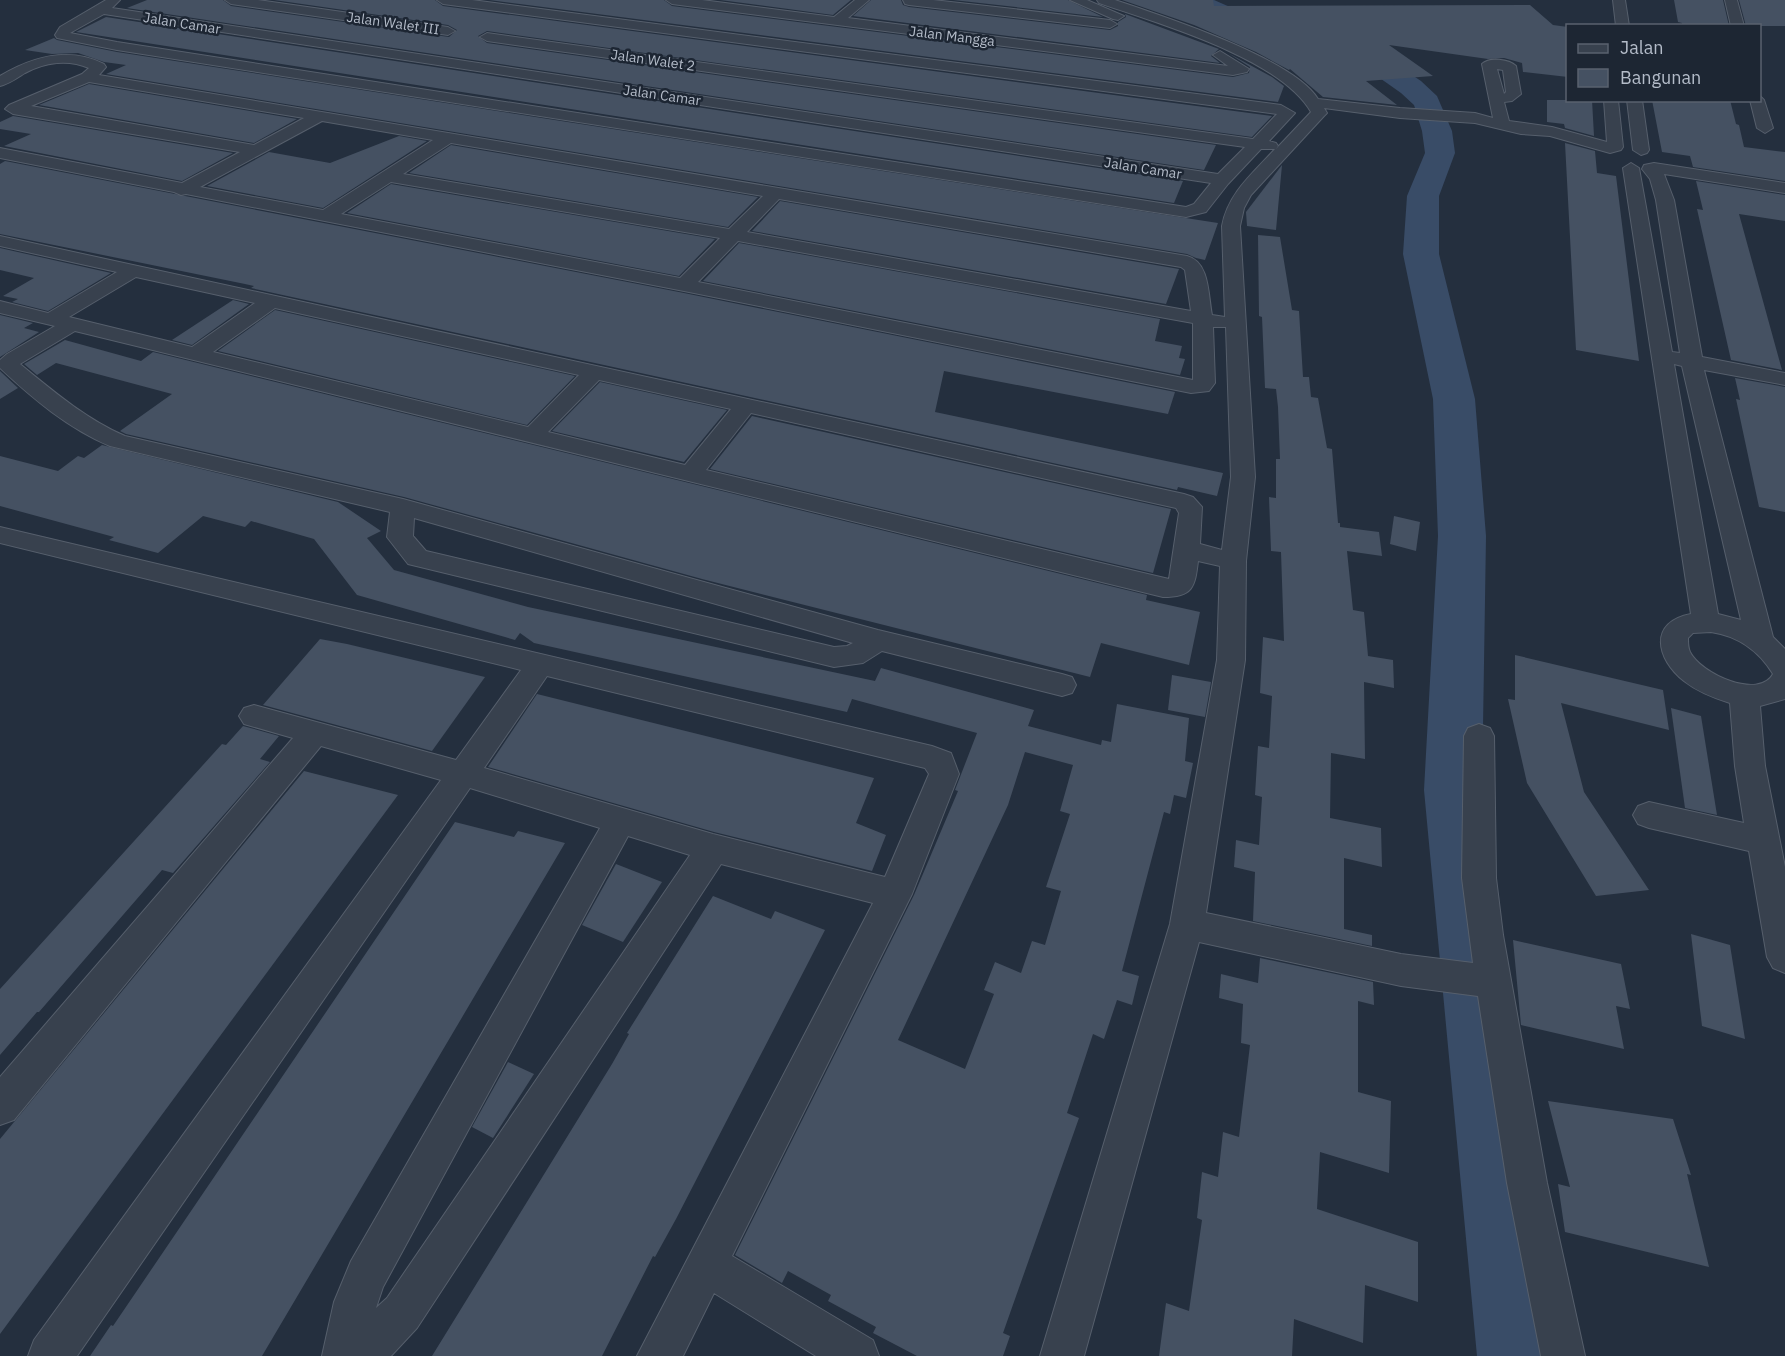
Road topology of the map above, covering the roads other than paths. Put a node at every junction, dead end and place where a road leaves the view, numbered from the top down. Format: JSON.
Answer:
{"nodes":[{"id":1,"x":231,"y":0,"type":"edge"},
{"id":2,"x":443,"y":0,"type":"edge"},
{"id":3,"x":552,"y":0,"type":"edge"},
{"id":4,"x":672,"y":0,"type":"edge"},
{"id":5,"x":863,"y":0,"type":"edge"},
{"id":6,"x":1076,"y":0,"type":"edge"},
{"id":7,"x":1103,"y":0,"type":"edge"},
{"id":8,"x":1620,"y":0,"type":"edge"},
{"id":9,"x":1731,"y":0,"type":"edge"},
{"id":10,"x":108,"y":5,"type":"edge"},
{"id":11,"x":904,"y":6,"type":"edge"},
{"id":12,"x":495,"y":7,"type":"junction"},
{"id":13,"x":532,"y":11,"type":"junction"},
{"id":14,"x":476,"y":17,"type":"dead end"},
{"id":15,"x":835,"y":22,"type":"junction"},
{"id":16,"x":1623,"y":24,"type":"edge"},
{"id":17,"x":1737,"y":24,"type":"edge"},
{"id":18,"x":880,"y":27,"type":"junction"},
{"id":19,"x":1150,"y":27,"type":"junction"},
{"id":20,"x":117,"y":46,"type":"junction"},
{"id":21,"x":458,"y":53,"type":"dead end"},
{"id":22,"x":852,"y":54,"type":"junction"},
{"id":23,"x":401,"y":57,"type":"junction"},
{"id":24,"x":84,"y":60,"type":"junction"},
{"id":25,"x":439,"y":64,"type":"junction"},
{"id":26,"x":87,"y":77,"type":"junction"},
{"id":27,"x":0,"y":82,"type":"edge"},
{"id":28,"x":819,"y":82,"type":"junction"},
{"id":29,"x":396,"y":89,"type":"junction"},
{"id":30,"x":1496,"y":98,"type":"dead end"},
{"id":31,"x":1611,"y":102,"type":"edge"},
{"id":32,"x":1634,"y":102,"type":"edge"},
{"id":33,"x":1758,"y":102,"type":"edge"},
{"id":34,"x":1316,"y":103,"type":"junction"},
{"id":35,"x":7,"y":111,"type":"edge"},
{"id":36,"x":786,"y":112,"type":"junction"},
{"id":37,"x":320,"y":116,"type":"junction"},
{"id":38,"x":1502,"y":125,"type":"junction"},
{"id":39,"x":1765,"y":128,"type":"dead end"},
{"id":40,"x":448,"y":137,"type":"junction"},
{"id":41,"x":750,"y":145,"type":"junction"},
{"id":42,"x":1258,"y":145,"type":"junction"},
{"id":43,"x":1287,"y":149,"type":"junction"},
{"id":44,"x":255,"y":150,"type":"junction"},
{"id":45,"x":1612,"y":152,"type":"junction"},
{"id":46,"x":0,"y":153,"type":"edge"},
{"id":47,"x":1647,"y":163,"type":"junction"},
{"id":48,"x":388,"y":176,"type":"junction"},
{"id":49,"x":1785,"y":177,"type":"edge"},
{"id":50,"x":1222,"y":180,"type":"junction"},
{"id":51,"x":1785,"y":188,"type":"edge"},
{"id":52,"x":181,"y":190,"type":"junction"},
{"id":53,"x":774,"y":194,"type":"junction"},
{"id":54,"x":324,"y":217,"type":"junction"},
{"id":55,"x":734,"y":235,"type":"junction"},
{"id":56,"x":0,"y":242,"type":"edge"},
{"id":57,"x":134,"y":270,"type":"junction"},
{"id":58,"x":684,"y":285,"type":"junction"},
{"id":59,"x":273,"y":300,"type":"junction"},
{"id":60,"x":0,"y":307,"type":"edge"},
{"id":61,"x":1203,"y":321,"type":"junction"},
{"id":62,"x":62,"y":322,"type":"junction"},
{"id":63,"x":1236,"y":325,"type":"junction"},
{"id":64,"x":196,"y":354,"type":"junction"},
{"id":65,"x":1662,"y":363,"type":"junction"},
{"id":66,"x":1693,"y":367,"type":"junction"},
{"id":67,"x":595,"y":371,"type":"junction"},
{"id":68,"x":1785,"y":379,"type":"edge"},
{"id":69,"x":1785,"y":391,"type":"edge"},
{"id":70,"x":745,"y":406,"type":"junction"},
{"id":71,"x":533,"y":435,"type":"junction"},
{"id":72,"x":689,"y":475,"type":"junction"},
{"id":73,"x":1685,"y":493,"type":"junction"},
{"id":74,"x":1725,"y":502,"type":"junction"},
{"id":75,"x":403,"y":507,"type":"junction"},
{"id":76,"x":0,"y":535,"type":"edge"},
{"id":77,"x":1186,"y":549,"type":"junction"},
{"id":78,"x":1233,"y":561,"type":"junction"},
{"id":79,"x":1706,"y":622,"type":"junction"},
{"id":80,"x":878,"y":640,"type":"junction"},
{"id":81,"x":1760,"y":640,"type":"junction"},
{"id":82,"x":542,"y":664,"type":"junction"},
{"id":83,"x":1785,"y":670,"type":"edge"},
{"id":84,"x":1785,"y":678,"type":"edge"},
{"id":85,"x":1062,"y":685,"type":"dead end"},
{"id":86,"x":1744,"y":695,"type":"junction"},
{"id":87,"x":254,"y":716,"type":"dead end"},
{"id":88,"x":315,"y":733,"type":"junction"},
{"id":89,"x":1479,"y":736,"type":"dead end"},
{"id":90,"x":463,"y":774,"type":"junction"},
{"id":91,"x":1649,"y":815,"type":"dead end"},
{"id":92,"x":620,"y":821,"type":"junction"},
{"id":93,"x":1764,"y":841,"type":"junction"},
{"id":94,"x":713,"y":848,"type":"junction"},
{"id":95,"x":895,"y":894,"type":"junction"},
{"id":96,"x":1187,"y":924,"type":"junction"},
{"id":97,"x":1785,"y":957,"type":"edge"},
{"id":98,"x":1488,"y":982,"type":"junction"},
{"id":99,"x":0,"y":1106,"type":"edge"},
{"id":100,"x":707,"y":1264,"type":"junction"},
{"id":101,"x":50,"y":1356,"type":"edge"},
{"id":102,"x":344,"y":1356,"type":"edge"},
{"id":103,"x":361,"y":1356,"type":"edge"},
{"id":104,"x":659,"y":1356,"type":"edge"},
{"id":105,"x":857,"y":1356,"type":"edge"},
{"id":106,"x":1062,"y":1356,"type":"edge"},
{"id":107,"x":1563,"y":1356,"type":"edge"}],
"edges":[{"from":1,"to":23,"type":"street","name":"Jalan Walet III"},
{"from":2,"to":12,"type":"street"},
{"from":3,"to":13,"type":"street"},
{"from":4,"to":15,"type":"street","name":"Jalan Mangga"},
{"from":5,"to":15,"type":"street"},
{"from":6,"to":19,"type":"street"},
{"from":7,"to":19,"type":"street"},
{"from":8,"to":16,"type":"street"},
{"from":9,"to":17,"type":"street"},
{"from":10,"to":20,"type":"street"},
{"from":10,"to":23,"type":"street","name":"Jalan Camar"},
{"from":11,"to":18,"type":"street"},
{"from":11,"to":19,"type":"street"},
{"from":12,"to":13,"type":"street"},
{"from":12,"to":14,"type":"street"},
{"from":13,"to":22,"type":"street"},
{"from":13,"to":28,"type":"street","name":"Jalan Walet 2"},
{"from":15,"to":18,"type":"street","name":"Jalan Mangga"},
{"from":18,"to":19,"type":"street","name":"Jalan Mangga"},
{"from":18,"to":22,"type":"street"},
{"from":19,"to":34,"type":"street"},
{"from":20,"to":24,"type":"street"},
{"from":20,"to":29,"type":"street"},
{"from":21,"to":25,"type":"street"},
{"from":22,"to":28,"type":"street"},
{"from":22,"to":42,"type":"street"},
{"from":23,"to":25,"type":"street","name":"Jalan Camar"},
{"from":24,"to":26,"type":"street"},
{"from":24,"to":27,"type":"street"},
{"from":25,"to":29,"type":"street"},
{"from":25,"to":36,"type":"street","name":"Jalan Camar"},
{"from":26,"to":35,"type":"street"},
{"from":26,"to":37,"type":"street"},
{"from":28,"to":36,"type":"street"},
{"from":28,"to":42,"type":"street","name":"Jalan Walet 2"},
{"from":29,"to":41,"type":"street"},
{"from":30,"to":38,"type":"street"},
{"from":31,"to":45,"type":"street"},
{"from":32,"to":47,"type":"street"},
{"from":33,"to":39,"type":"street"},
{"from":34,"to":38,"type":"street"},
{"from":34,"to":43,"type":"street"},
{"from":35,"to":44,"type":"street"},
{"from":36,"to":41,"type":"street"},
{"from":36,"to":50,"type":"street","name":"Jalan Camar"},
{"from":37,"to":40,"type":"street"},
{"from":37,"to":44,"type":"street"},
{"from":38,"to":45,"type":"street"},
{"from":40,"to":48,"type":"street"},
{"from":40,"to":53,"type":"street"},
{"from":41,"to":50,"type":"street"},
{"from":42,"to":43,"type":"street","name":"Jalan Walet 2"},
{"from":42,"to":50,"type":"street"},
{"from":43,"to":63,"type":"street"},
{"from":44,"to":52,"type":"street"},
{"from":45,"to":47,"type":"street"},
{"from":46,"to":52,"type":"street"},
{"from":47,"to":49,"type":"street"},
{"from":47,"to":51,"type":"street"},
{"from":47,"to":65,"type":"street"},
{"from":47,"to":66,"type":"street"},
{"from":48,"to":54,"type":"street"},
{"from":48,"to":55,"type":"street"},
{"from":52,"to":54,"type":"street"},
{"from":53,"to":55,"type":"street"},
{"from":53,"to":61,"type":"street"},
{"from":54,"to":58,"type":"street"},
{"from":55,"to":58,"type":"street"},
{"from":55,"to":61,"type":"street"},
{"from":56,"to":57,"type":"street"},
{"from":57,"to":59,"type":"street"},
{"from":57,"to":62,"type":"street"},
{"from":58,"to":61,"type":"street"},
{"from":59,"to":64,"type":"street"},
{"from":59,"to":67,"type":"street"},
{"from":60,"to":62,"type":"street"},
{"from":61,"to":63,"type":"street"},
{"from":62,"to":64,"type":"street"},
{"from":62,"to":75,"type":"street"},
{"from":63,"to":78,"type":"street"},
{"from":64,"to":71,"type":"street"},
{"from":65,"to":66,"type":"street"},
{"from":65,"to":73,"type":"street"},
{"from":66,"to":68,"type":"street"},
{"from":66,"to":69,"type":"street"},
{"from":66,"to":74,"type":"street"},
{"from":67,"to":70,"type":"street"},
{"from":67,"to":71,"type":"street"},
{"from":70,"to":72,"type":"street"},
{"from":70,"to":77,"type":"street"},
{"from":71,"to":72,"type":"street"},
{"from":72,"to":77,"type":"street"},
{"from":73,"to":74,"type":"street"},
{"from":73,"to":79,"type":"street"},
{"from":74,"to":81,"type":"street"},
{"from":75,"to":80,"type":"street"},
{"from":75,"to":80,"type":"street"},
{"from":76,"to":82,"type":"street"},
{"from":77,"to":78,"type":"street"},
{"from":78,"to":96,"type":"street"},
{"from":79,"to":81,"type":"street"},
{"from":79,"to":86,"type":"street"},
{"from":80,"to":85,"type":"street"},
{"from":81,"to":83,"type":"street"},
{"from":82,"to":90,"type":"street"},
{"from":82,"to":95,"type":"street"},
{"from":84,"to":86,"type":"street"},
{"from":86,"to":93,"type":"street"},
{"from":87,"to":88,"type":"street"},
{"from":88,"to":90,"type":"street"},
{"from":88,"to":99,"type":"street"},
{"from":89,"to":98,"type":"street"},
{"from":90,"to":92,"type":"street"},
{"from":90,"to":101,"type":"street"},
{"from":91,"to":93,"type":"street"},
{"from":92,"to":94,"type":"street"},
{"from":92,"to":102,"type":"street"},
{"from":93,"to":97,"type":"street"},
{"from":94,"to":95,"type":"street"},
{"from":94,"to":103,"type":"street"},
{"from":95,"to":100,"type":"street"},
{"from":96,"to":98,"type":"street"},
{"from":96,"to":106,"type":"street"},
{"from":98,"to":107,"type":"street"},
{"from":100,"to":104,"type":"street"},
{"from":100,"to":105,"type":"street"}]}
